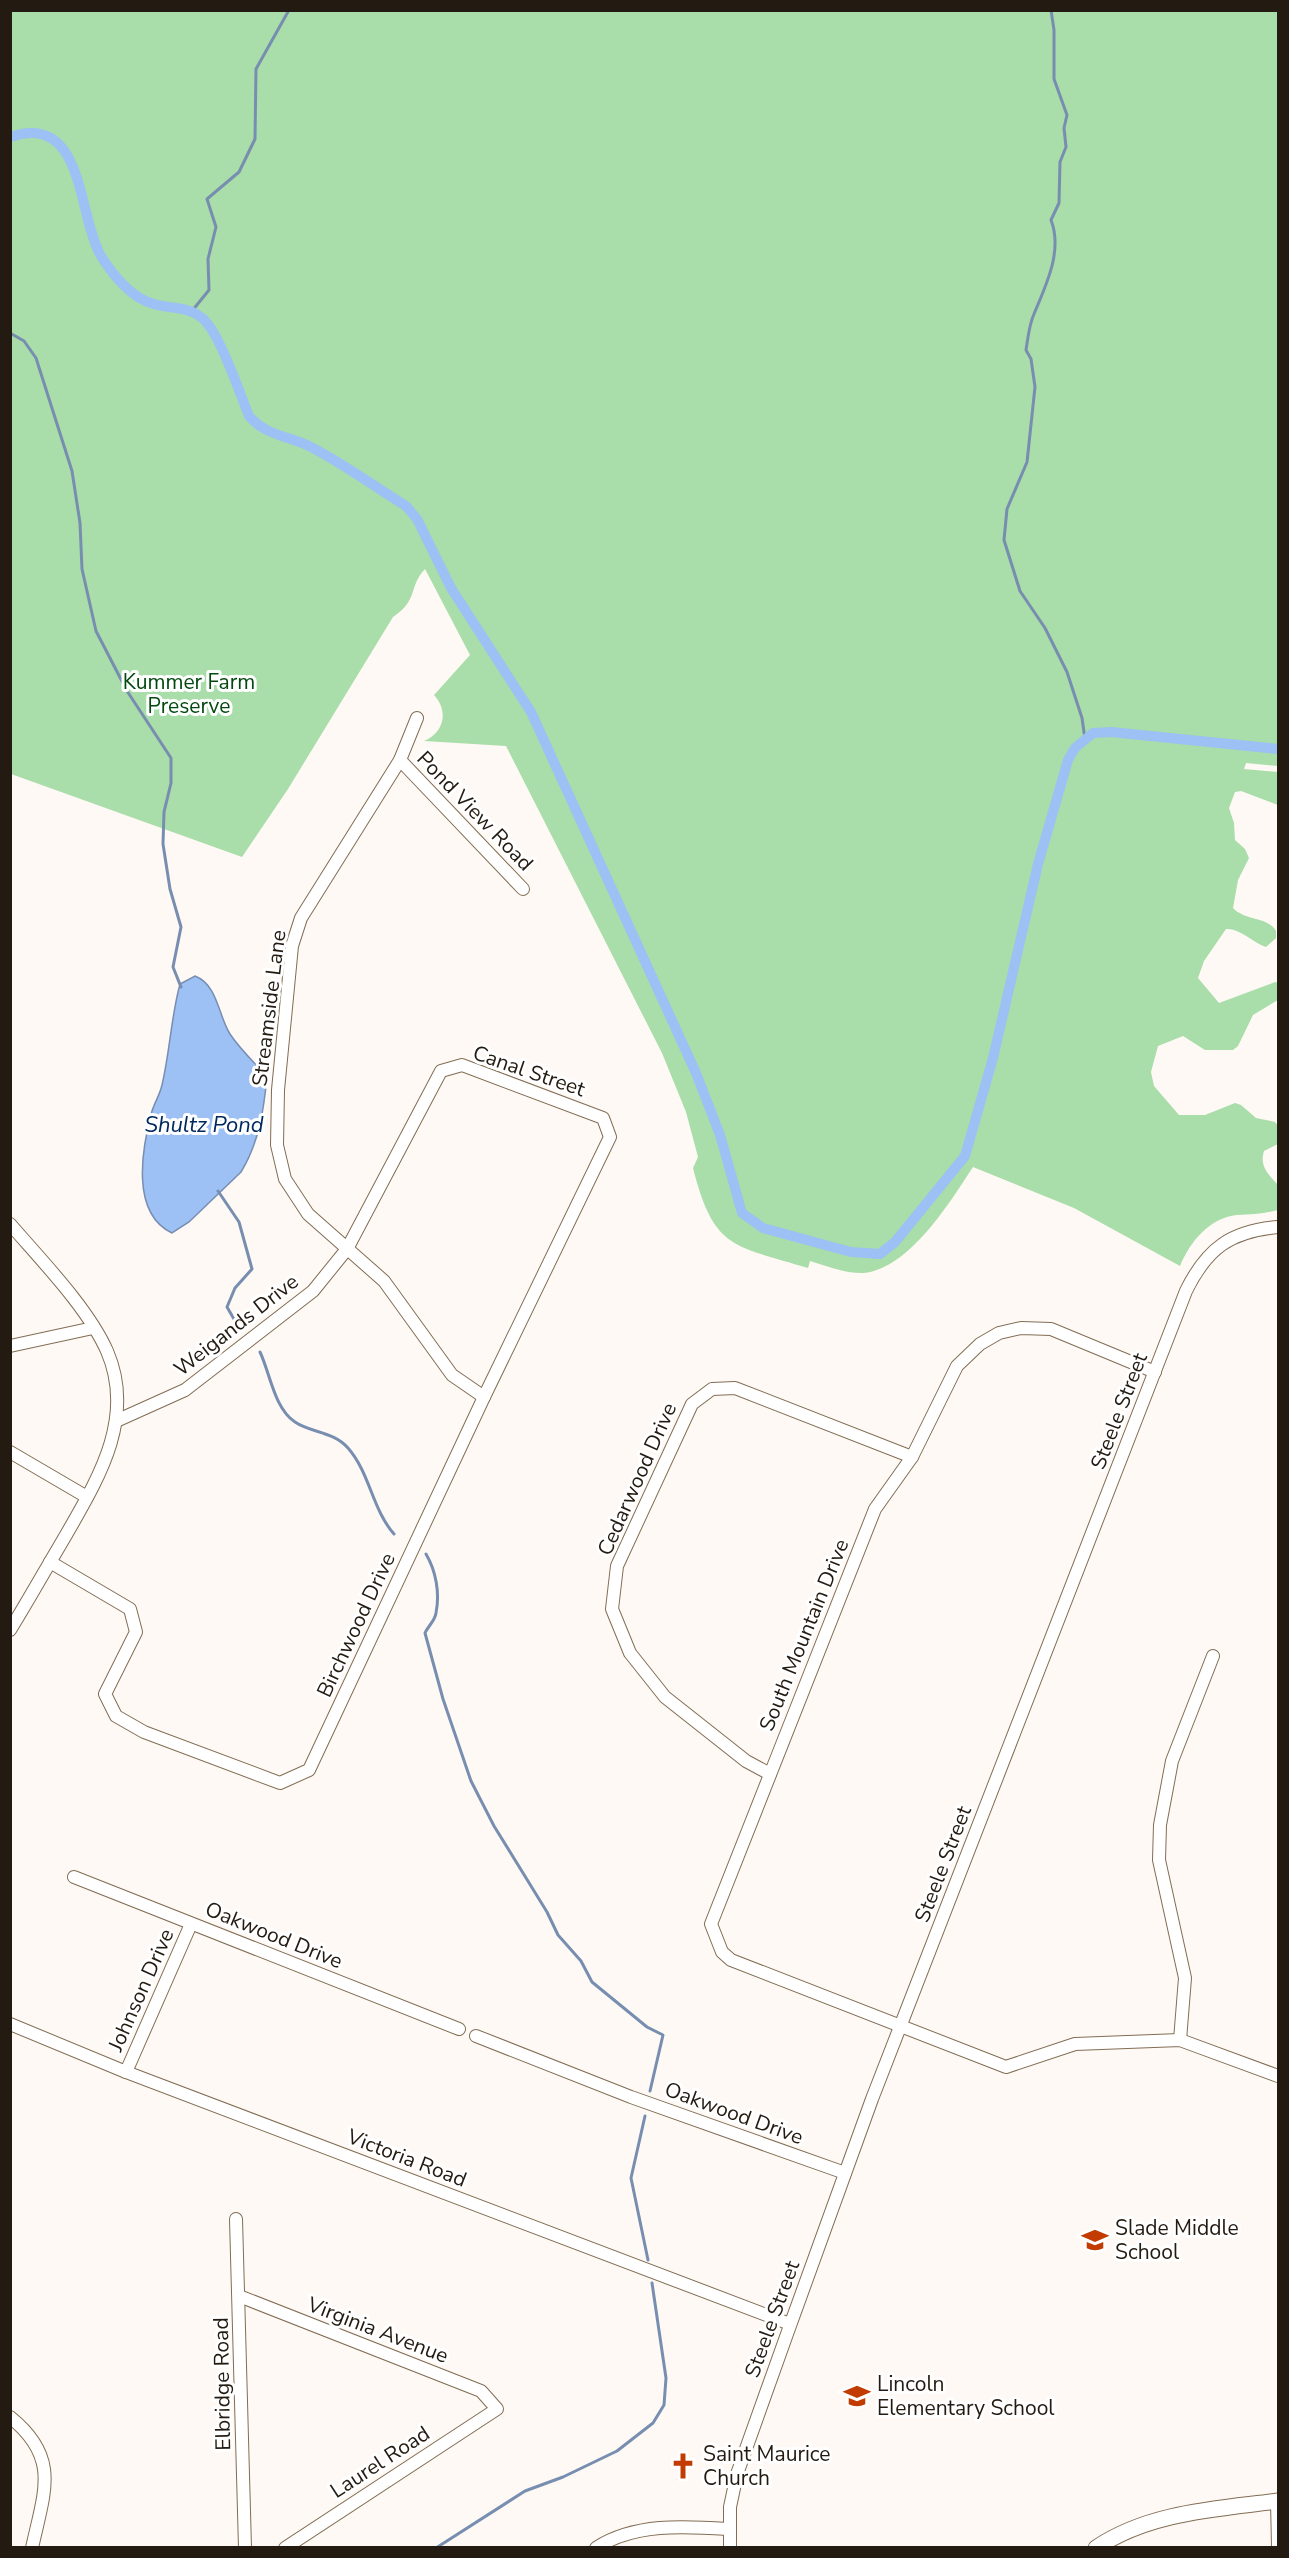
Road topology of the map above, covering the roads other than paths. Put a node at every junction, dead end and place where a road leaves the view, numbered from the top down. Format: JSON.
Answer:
{"nodes":[{"id":1,"x":417,"y":718,"type":"dead end"},
{"id":2,"x":400,"y":760,"type":"junction"},
{"id":3,"x":523,"y":889,"type":"dead end"},
{"id":4,"x":441,"y":1071,"type":"joint"},
{"id":5,"x":603,"y":1118,"type":"joint"},
{"id":6,"x":10,"y":1224,"type":"edge"},
{"id":7,"x":1278,"y":1227,"type":"edge"},
{"id":8,"x":347,"y":1249,"type":"junction"},
{"id":9,"x":93,"y":1328,"type":"junction"},
{"id":10,"x":10,"y":1346,"type":"edge"},
{"id":11,"x":1155,"y":1372,"type":"junction"},
{"id":12,"x":484,"y":1397,"type":"junction"},
{"id":13,"x":116,"y":1420,"type":"junction"},
{"id":14,"x":10,"y":1452,"type":"edge"},
{"id":15,"x":912,"y":1457,"type":"junction"},
{"id":16,"x":87,"y":1497,"type":"junction"},
{"id":17,"x":50,"y":1562,"type":"junction"},
{"id":18,"x":10,"y":1630,"type":"edge"},
{"id":19,"x":1213,"y":1656,"type":"dead end"},
{"id":20,"x":770,"y":1774,"type":"junction"},
{"id":21,"x":74,"y":1877,"type":"dead end"},
{"id":22,"x":191,"y":1924,"type":"junction"},
{"id":23,"x":10,"y":2024,"type":"edge"},
{"id":24,"x":901,"y":2026,"type":"junction"},
{"id":25,"x":459,"y":2030,"type":"dead end"},
{"id":26,"x":476,"y":2036,"type":"dead end"},
{"id":27,"x":1180,"y":2040,"type":"junction"},
{"id":28,"x":126,"y":2072,"type":"junction"},
{"id":29,"x":1278,"y":2076,"type":"edge"},
{"id":30,"x":845,"y":2173,"type":"junction"},
{"id":31,"x":236,"y":2219,"type":"dead end"},
{"id":32,"x":239,"y":2296,"type":"junction"},
{"id":33,"x":790,"y":2324,"type":"junction"},
{"id":34,"x":497,"y":2409,"type":"joint"},
{"id":35,"x":10,"y":2417,"type":"edge"},
{"id":36,"x":1278,"y":2501,"type":"edge"},
{"id":37,"x":728,"y":2529,"type":"junction"},
{"id":38,"x":1278,"y":2546,"type":"edge"},
{"id":39,"x":32,"y":2547,"type":"edge"},
{"id":40,"x":245,"y":2547,"type":"edge"},
{"id":41,"x":285,"y":2547,"type":"edge"},
{"id":42,"x":596,"y":2547,"type":"edge"},
{"id":43,"x":730,"y":2547,"type":"edge"},
{"id":44,"x":1096,"y":2547,"type":"edge"}],
"edges":[{"from":1,"to":2,"type":"street","name":"Streamside Lane"},
{"from":2,"to":3,"type":"street","name":"Pond View Road"},
{"from":2,"to":8,"type":"street","name":"Streamside Lane"},
{"from":4,"to":5,"type":"street","name":"Canal Street"},
{"from":4,"to":8,"type":"street","name":"Weigands Drive"},
{"from":5,"to":12,"type":"street","name":"Birchwood Drive"},
{"from":6,"to":9,"type":"street"},
{"from":7,"to":11,"type":"street","name":"Steele Street"},
{"from":8,"to":12,"type":"street","name":"Streamside Lane"},
{"from":8,"to":13,"type":"street","name":"Weigands Drive"},
{"from":9,"to":10,"type":"street"},
{"from":9,"to":13,"type":"street"},
{"from":11,"to":15,"type":"street","name":"South Mountain Drive"},
{"from":11,"to":24,"type":"street","name":"Steele Street"},
{"from":12,"to":17,"type":"street","name":"Birchwood Drive"},
{"from":13,"to":16,"type":"street"},
{"from":14,"to":16,"type":"street"},
{"from":15,"to":20,"type":"street","name":"South Mountain Drive"},
{"from":15,"to":20,"type":"street","name":"Cedarwood Drive"},
{"from":16,"to":17,"type":"street"},
{"from":17,"to":18,"type":"street"},
{"from":19,"to":27,"type":"street"},
{"from":20,"to":24,"type":"street","name":"South Mountain Drive"},
{"from":21,"to":22,"type":"street","name":"Oakwood Drive"},
{"from":22,"to":25,"type":"street","name":"Oakwood Drive"},
{"from":22,"to":28,"type":"street","name":"Johnson Drive"},
{"from":23,"to":28,"type":"street","name":"Victoria Road"},
{"from":24,"to":27,"type":"street","name":"South Mountain Drive"},
{"from":24,"to":30,"type":"street","name":"Steele Street"},
{"from":26,"to":30,"type":"street","name":"Oakwood Drive"},
{"from":27,"to":29,"type":"street"},
{"from":28,"to":33,"type":"street","name":"Victoria Road"},
{"from":30,"to":33,"type":"street","name":"Steele Street"},
{"from":31,"to":32,"type":"street","name":"Elbridge Road"},
{"from":32,"to":34,"type":"street","name":"Virginia Avenue"},
{"from":32,"to":40,"type":"street","name":"Elbridge Road"},
{"from":33,"to":37,"type":"street","name":"Steele Street"},
{"from":34,"to":41,"type":"street","name":"Laurel Road"},
{"from":35,"to":39,"type":"street"},
{"from":36,"to":38,"type":"street"},
{"from":36,"to":44,"type":"street"},
{"from":37,"to":42,"type":"street"},
{"from":37,"to":43,"type":"street","name":"Steele Street"}]}
